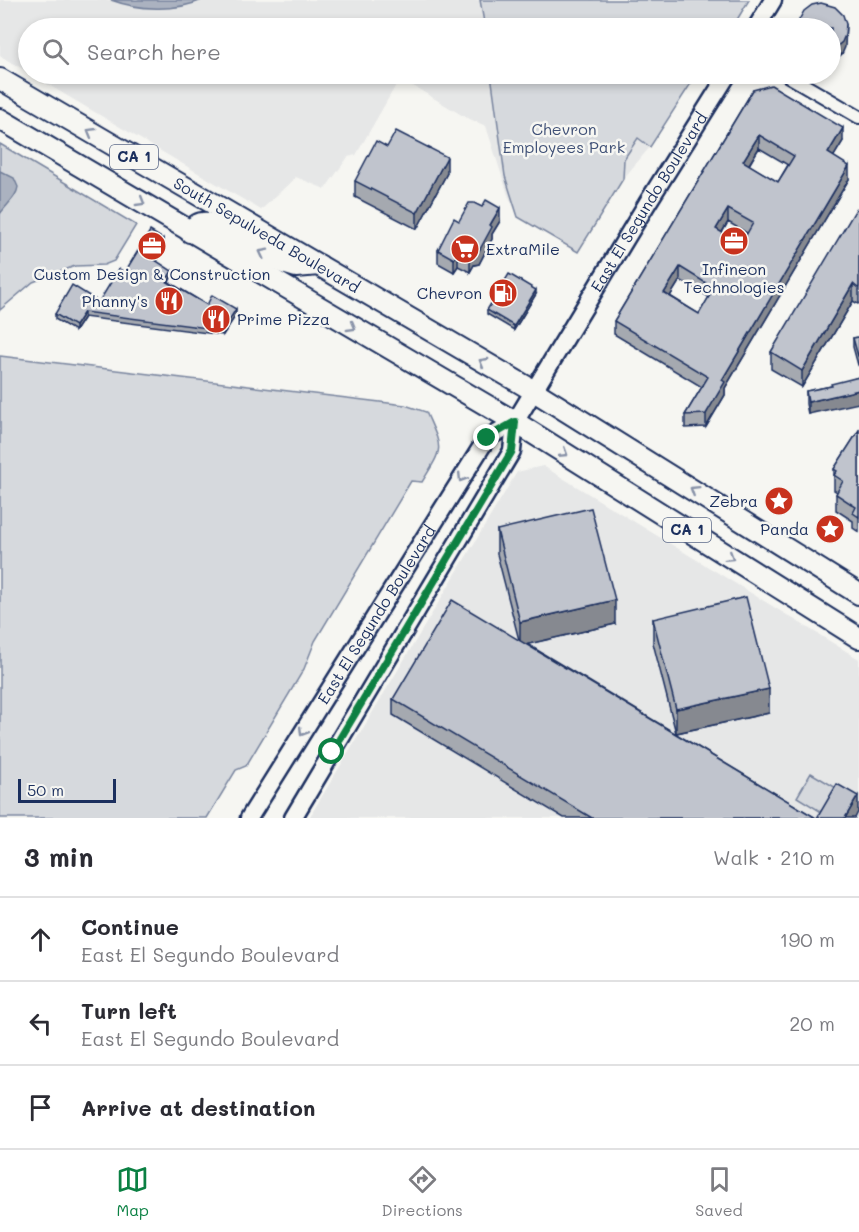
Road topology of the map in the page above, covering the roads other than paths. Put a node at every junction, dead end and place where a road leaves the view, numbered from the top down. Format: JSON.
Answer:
{"nodes":[{"id":1,"x":773,"y":0,"type":"edge"},
{"id":2,"x":762,"y":18,"type":"edge"},
{"id":3,"x":0,"y":79,"type":"edge"},
{"id":4,"x":722,"y":84,"type":"edge"},
{"id":5,"x":801,"y":84,"type":"edge"},
{"id":6,"x":859,"y":117,"type":"edge"},
{"id":7,"x":0,"y":119,"type":"edge"},
{"id":8,"x":190,"y":232,"type":"junction"},
{"id":9,"x":319,"y":265,"type":"junction"},
{"id":10,"x":534,"y":391,"type":"junction"},
{"id":11,"x":515,"y":422,"type":"junction"},
{"id":12,"x":859,"y":594,"type":"edge"},
{"id":13,"x":859,"y":638,"type":"edge"},
{"id":14,"x":249,"y":818,"type":"edge"},
{"id":15,"x":293,"y":818,"type":"edge"}],
"edges":[{"from":1,"to":2,"type":"main road"},
{"from":9,"to":3,"type":"highway","name":"South Sepulveda Boulevard","number":"CA 1","one_way":true},
{"from":4,"to":10,"type":"main road","name":"East El Segundo Boulevard"},
{"from":5,"to":6,"type":"street"},
{"from":7,"to":8,"type":"highway","number":"CA 1","one_way":true},
{"from":9,"to":8,"type":"highway","one_way":true},
{"from":8,"to":11,"type":"highway","number":"CA 1","one_way":true},
{"from":10,"to":9,"type":"highway","name":"South Sepulveda Boulevard","number":"CA 1","one_way":true},
{"from":10,"to":11,"type":"main road","name":"East El Segundo Boulevard"},
{"from":12,"to":10,"type":"highway","number":"CA 1","one_way":true},
{"from":11,"to":13,"type":"highway","number":"CA 1","one_way":true},
{"from":11,"to":14,"type":"main road","name":"East El Segundo Boulevard","one_way":true},
{"from":11,"to":15,"type":"main road","name":"East El Segundo Boulevard"}]}
